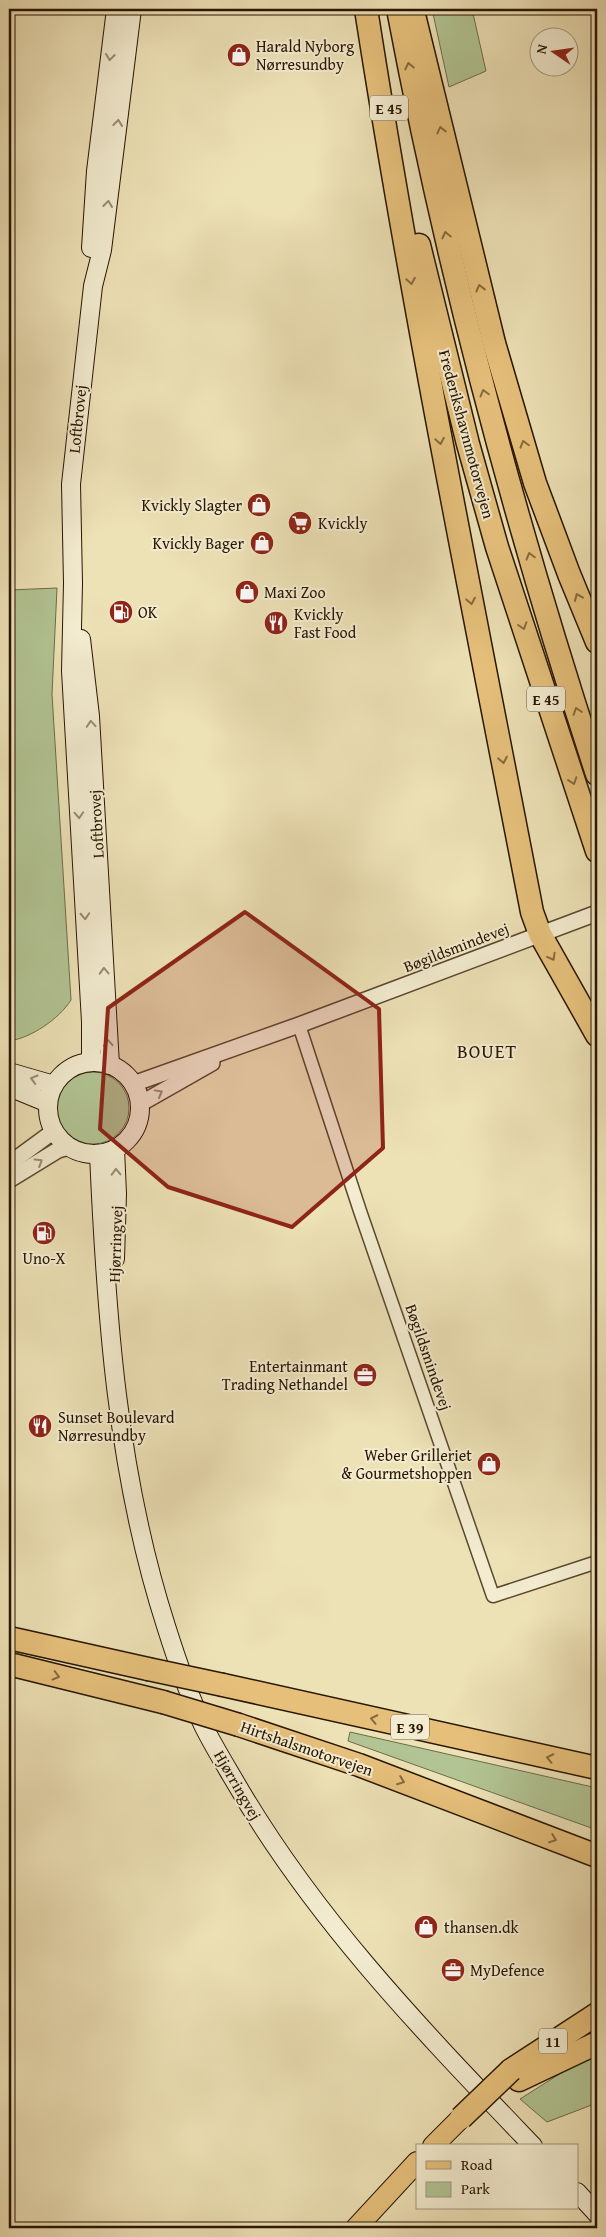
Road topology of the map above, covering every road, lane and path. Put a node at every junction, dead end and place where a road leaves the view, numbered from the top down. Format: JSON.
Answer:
{"nodes":[{"id":1,"x":116,"y":9,"type":"edge"},
{"id":2,"x":132,"y":9,"type":"edge"},
{"id":3,"x":368,"y":9,"type":"edge"},
{"id":4,"x":398,"y":9,"type":"edge"},
{"id":5,"x":413,"y":9,"type":"edge"},
{"id":6,"x":93,"y":286,"type":"junction"},
{"id":7,"x":73,"y":583,"type":"junction"},
{"id":8,"x":597,"y":642,"type":"edge"},
{"id":9,"x":597,"y":774,"type":"edge"},
{"id":10,"x":597,"y":851,"type":"edge"},
{"id":11,"x":597,"y":912,"type":"edge"},
{"id":12,"x":540,"y":934,"type":"junction"},
{"id":13,"x":299,"y":1025,"type":"junction"},
{"id":14,"x":597,"y":1035,"type":"edge"},
{"id":15,"x":238,"y":1047,"type":"junction"},
{"id":16,"x":91,"y":1062,"type":"junction"},
{"id":17,"x":110,"y":1065,"type":"junction"},
{"id":18,"x":9,"y":1072,"type":"edge"},
{"id":19,"x":133,"y":1084,"type":"junction"},
{"id":20,"x":54,"y":1085,"type":"junction"},
{"id":21,"x":9,"y":1087,"type":"edge"},
{"id":22,"x":48,"y":1103,"type":"junction"},
{"id":23,"x":140,"y":1104,"type":"junction"},
{"id":24,"x":54,"y":1131,"type":"junction"},
{"id":25,"x":69,"y":1147,"type":"junction"},
{"id":26,"x":107,"y":1152,"type":"junction"},
{"id":27,"x":9,"y":1164,"type":"edge"},
{"id":28,"x":9,"y":1180,"type":"edge"},
{"id":29,"x":597,"y":1562,"type":"edge"},
{"id":30,"x":9,"y":1638,"type":"edge"},
{"id":31,"x":9,"y":1664,"type":"edge"},
{"id":32,"x":597,"y":1768,"type":"edge"},
{"id":33,"x":597,"y":1856,"type":"edge"},
{"id":34,"x":597,"y":2014,"type":"edge"},
{"id":35,"x":597,"y":2043,"type":"edge"},
{"id":36,"x":515,"y":2075,"type":"junction"},
{"id":37,"x":456,"y":2122,"type":"joint"},
{"id":38,"x":435,"y":2144,"type":"edge"},
{"id":39,"x":531,"y":2144,"type":"edge"},
{"id":40,"x":416,"y":2163,"type":"edge"},
{"id":41,"x":578,"y":2193,"type":"edge"},
{"id":42,"x":597,"y":2214,"type":"edge"},
{"id":43,"x":356,"y":2228,"type":"edge"}],
"edges":[{"from":1,"to":6,"type":"main road","name":"Loftbrovej","one_way":true},
{"from":6,"to":2,"type":"main road","name":"Loftbrovej","one_way":true},
{"from":3,"to":10,"type":"highway","name":"Frederikshavnmotorvejen","number":"E 45","one_way":true},
{"from":3,"to":12,"type":"highway","one_way":true},
{"from":9,"to":4,"type":"highway","name":"Frederikshavnmotorvejen","number":"E 45","one_way":true},
{"from":8,"to":5,"type":"highway","one_way":true},
{"from":6,"to":7,"type":"main road","name":"Loftbrovej"},
{"from":7,"to":16,"type":"main road","name":"Loftbrovej","one_way":true},
{"from":17,"to":7,"type":"main road","name":"Loftbrovej","one_way":true},
{"from":11,"to":12,"type":"street","name":"Bøgildsmindevej"},
{"from":12,"to":13,"type":"street","name":"Bøgildsmindevej"},
{"from":12,"to":14,"type":"highway","one_way":true},
{"from":13,"to":15,"type":"street","name":"Bøgildsmindevej"},
{"from":13,"to":29,"type":"street","name":"Bøgildsmindevej"},
{"from":15,"to":19,"type":"street","name":"Bøgildsmindevej"},
{"from":23,"to":15,"type":"street","name":"Bøgildsmindevej","one_way":true},
{"from":16,"to":17,"type":"main road"},
{"from":16,"to":20,"type":"main road"},
{"from":17,"to":19,"type":"main road"},
{"from":20,"to":18,"type":"main road","one_way":true},
{"from":19,"to":23,"type":"main road"},
{"from":20,"to":22,"type":"main road"},
{"from":21,"to":22,"type":"main road"},
{"from":22,"to":24,"type":"main road"},
{"from":23,"to":26,"type":"main road"},
{"from":24,"to":25,"type":"main road"},
{"from":24,"to":27,"type":"street"},
{"from":25,"to":26,"type":"main road"},
{"from":28,"to":25,"type":"street","one_way":true},
{"from":26,"to":39,"type":"main road","name":"Hjørringvej"},
{"from":32,"to":30,"type":"highway","number":"E 39","one_way":true,"bridge":true},
{"from":31,"to":33,"type":"highway","name":"Hirtshalsmotorvejen","one_way":true,"bridge":true},
{"from":34,"to":36,"type":"highway","number":"11"},
{"from":35,"to":36,"type":"highway","number":"11"},
{"from":36,"to":37,"type":"highway","number":"11","bridge":true},
{"from":37,"to":38,"type":"main road","number":"11"},
{"from":40,"to":43,"type":"main road"},
{"from":41,"to":42,"type":"main road"}]}
